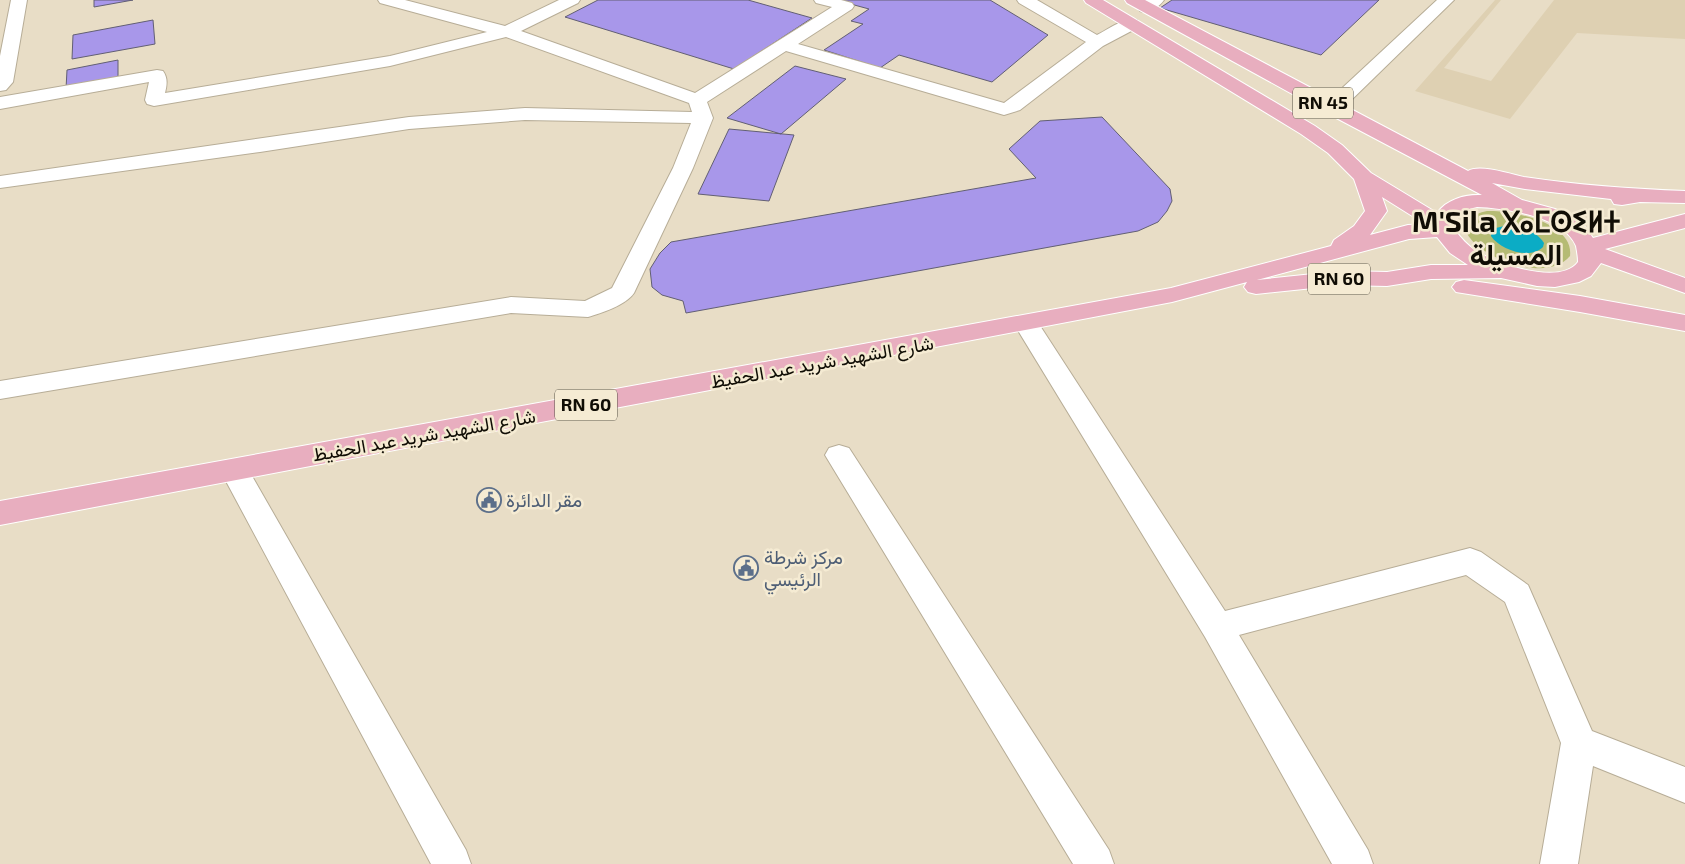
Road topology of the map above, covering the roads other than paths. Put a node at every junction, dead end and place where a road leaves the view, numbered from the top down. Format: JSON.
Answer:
{"nodes":[{"id":1,"x":20,"y":0,"type":"edge"},
{"id":2,"x":386,"y":0,"type":"edge"},
{"id":3,"x":572,"y":0,"type":"edge"},
{"id":4,"x":822,"y":0,"type":"edge"},
{"id":5,"x":1025,"y":0,"type":"edge"},
{"id":6,"x":1092,"y":0,"type":"edge"},
{"id":7,"x":1446,"y":0,"type":"edge"},
{"id":8,"x":1145,"y":3,"type":"edge"},
{"id":9,"x":1131,"y":24,"type":"junction"},
{"id":10,"x":507,"y":32,"type":"junction"},
{"id":11,"x":1096,"y":42,"type":"junction"},
{"id":12,"x":784,"y":46,"type":"junction"},
{"id":13,"x":0,"y":86,"type":"edge"},
{"id":14,"x":0,"y":102,"type":"edge"},
{"id":15,"x":1332,"y":108,"type":"junction"},
{"id":16,"x":700,"y":109,"type":"junction"},
{"id":17,"x":1430,"y":160,"type":"junction"},
{"id":18,"x":1364,"y":177,"type":"junction"},
{"id":19,"x":0,"y":182,"type":"edge"},
{"id":20,"x":1640,"y":196,"type":"junction"},
{"id":21,"x":1685,"y":197,"type":"edge"},
{"id":22,"x":1514,"y":203,"type":"junction"},
{"id":23,"x":1546,"y":213,"type":"junction"},
{"id":24,"x":1685,"y":221,"type":"edge"},
{"id":25,"x":1443,"y":228,"type":"junction"},
{"id":26,"x":1590,"y":248,"type":"junction"},
{"id":27,"x":1322,"y":256,"type":"junction"},
{"id":28,"x":1517,"y":275,"type":"junction"},
{"id":29,"x":1388,"y":279,"type":"junction"},
{"id":30,"x":1685,"y":286,"type":"edge"},
{"id":31,"x":1172,"y":296,"type":"junction"},
{"id":32,"x":1685,"y":320,"type":"edge"},
{"id":33,"x":1026,"y":324,"type":"junction"},
{"id":34,"x":1685,"y":324,"type":"edge"},
{"id":35,"x":0,"y":390,"type":"edge"},
{"id":36,"x":839,"y":455,"type":"dead end"},
{"id":37,"x":234,"y":470,"type":"junction"},
{"id":38,"x":0,"y":513,"type":"edge"},
{"id":39,"x":1217,"y":627,"type":"junction"},
{"id":40,"x":1580,"y":743,"type":"junction"},
{"id":41,"x":1685,"y":785,"type":"edge"},
{"id":42,"x":452,"y":864,"type":"edge"},
{"id":43,"x":1095,"y":864,"type":"edge"},
{"id":44,"x":1354,"y":864,"type":"edge"},
{"id":45,"x":1560,"y":864,"type":"edge"}],
"edges":[{"from":1,"to":13,"type":"street"},
{"from":2,"to":10,"type":"street"},
{"from":3,"to":10,"type":"street"},
{"from":4,"to":12,"type":"street"},
{"from":5,"to":11,"type":"street"},
{"from":6,"to":9,"type":"main road","number":"RN 45"},
{"from":7,"to":15,"type":"street"},
{"from":8,"to":15,"type":"main road","number":"RN 45"},
{"from":9,"to":11,"type":"street"},
{"from":9,"to":18,"type":"main road","number":"RN 45"},
{"from":10,"to":14,"type":"street"},
{"from":10,"to":16,"type":"street"},
{"from":11,"to":12,"type":"street"},
{"from":12,"to":16,"type":"street"},
{"from":15,"to":17,"type":"main road","number":"RN 45"},
{"from":16,"to":19,"type":"street"},
{"from":16,"to":35,"type":"street"},
{"from":17,"to":20,"type":"main road"},
{"from":17,"to":22,"type":"main road","number":"RN 45"},
{"from":18,"to":25,"type":"main road","number":"RN 45"},
{"from":18,"to":27,"type":"main road"},
{"from":20,"to":21,"type":"main road"},
{"from":20,"to":23,"type":"main road"},
{"from":22,"to":23,"type":"main road"},
{"from":22,"to":25,"type":"main road"},
{"from":23,"to":26,"type":"main road"},
{"from":24,"to":26,"type":"main road"},
{"from":25,"to":27,"type":"main road","number":"RN 60"},
{"from":25,"to":28,"type":"main road"},
{"from":26,"to":28,"type":"main road"},
{"from":26,"to":30,"type":"main road"},
{"from":27,"to":31,"type":"main road","number":"RN 60"},
{"from":28,"to":29,"type":"main road","number":"RN 60"},
{"from":28,"to":32,"type":"main road"},
{"from":29,"to":31,"type":"main road","number":"RN 60"},
{"from":29,"to":34,"type":"main road"},
{"from":31,"to":33,"type":"main road","name":"شارع الشهيد شريد عبد الحفيظ","number":"RN 60"},
{"from":33,"to":37,"type":"main road","name":"شارع الشهيد شريد عبد الحفيظ","number":"RN 60"},
{"from":33,"to":39,"type":"street"},
{"from":36,"to":43,"type":"street"},
{"from":37,"to":38,"type":"main road","name":"شارع الشهيد شريد عبد الحفيظ","number":"RN 60"},
{"from":37,"to":42,"type":"street"},
{"from":39,"to":40,"type":"street"},
{"from":39,"to":44,"type":"street"},
{"from":40,"to":41,"type":"street"},
{"from":40,"to":45,"type":"street"}]}
